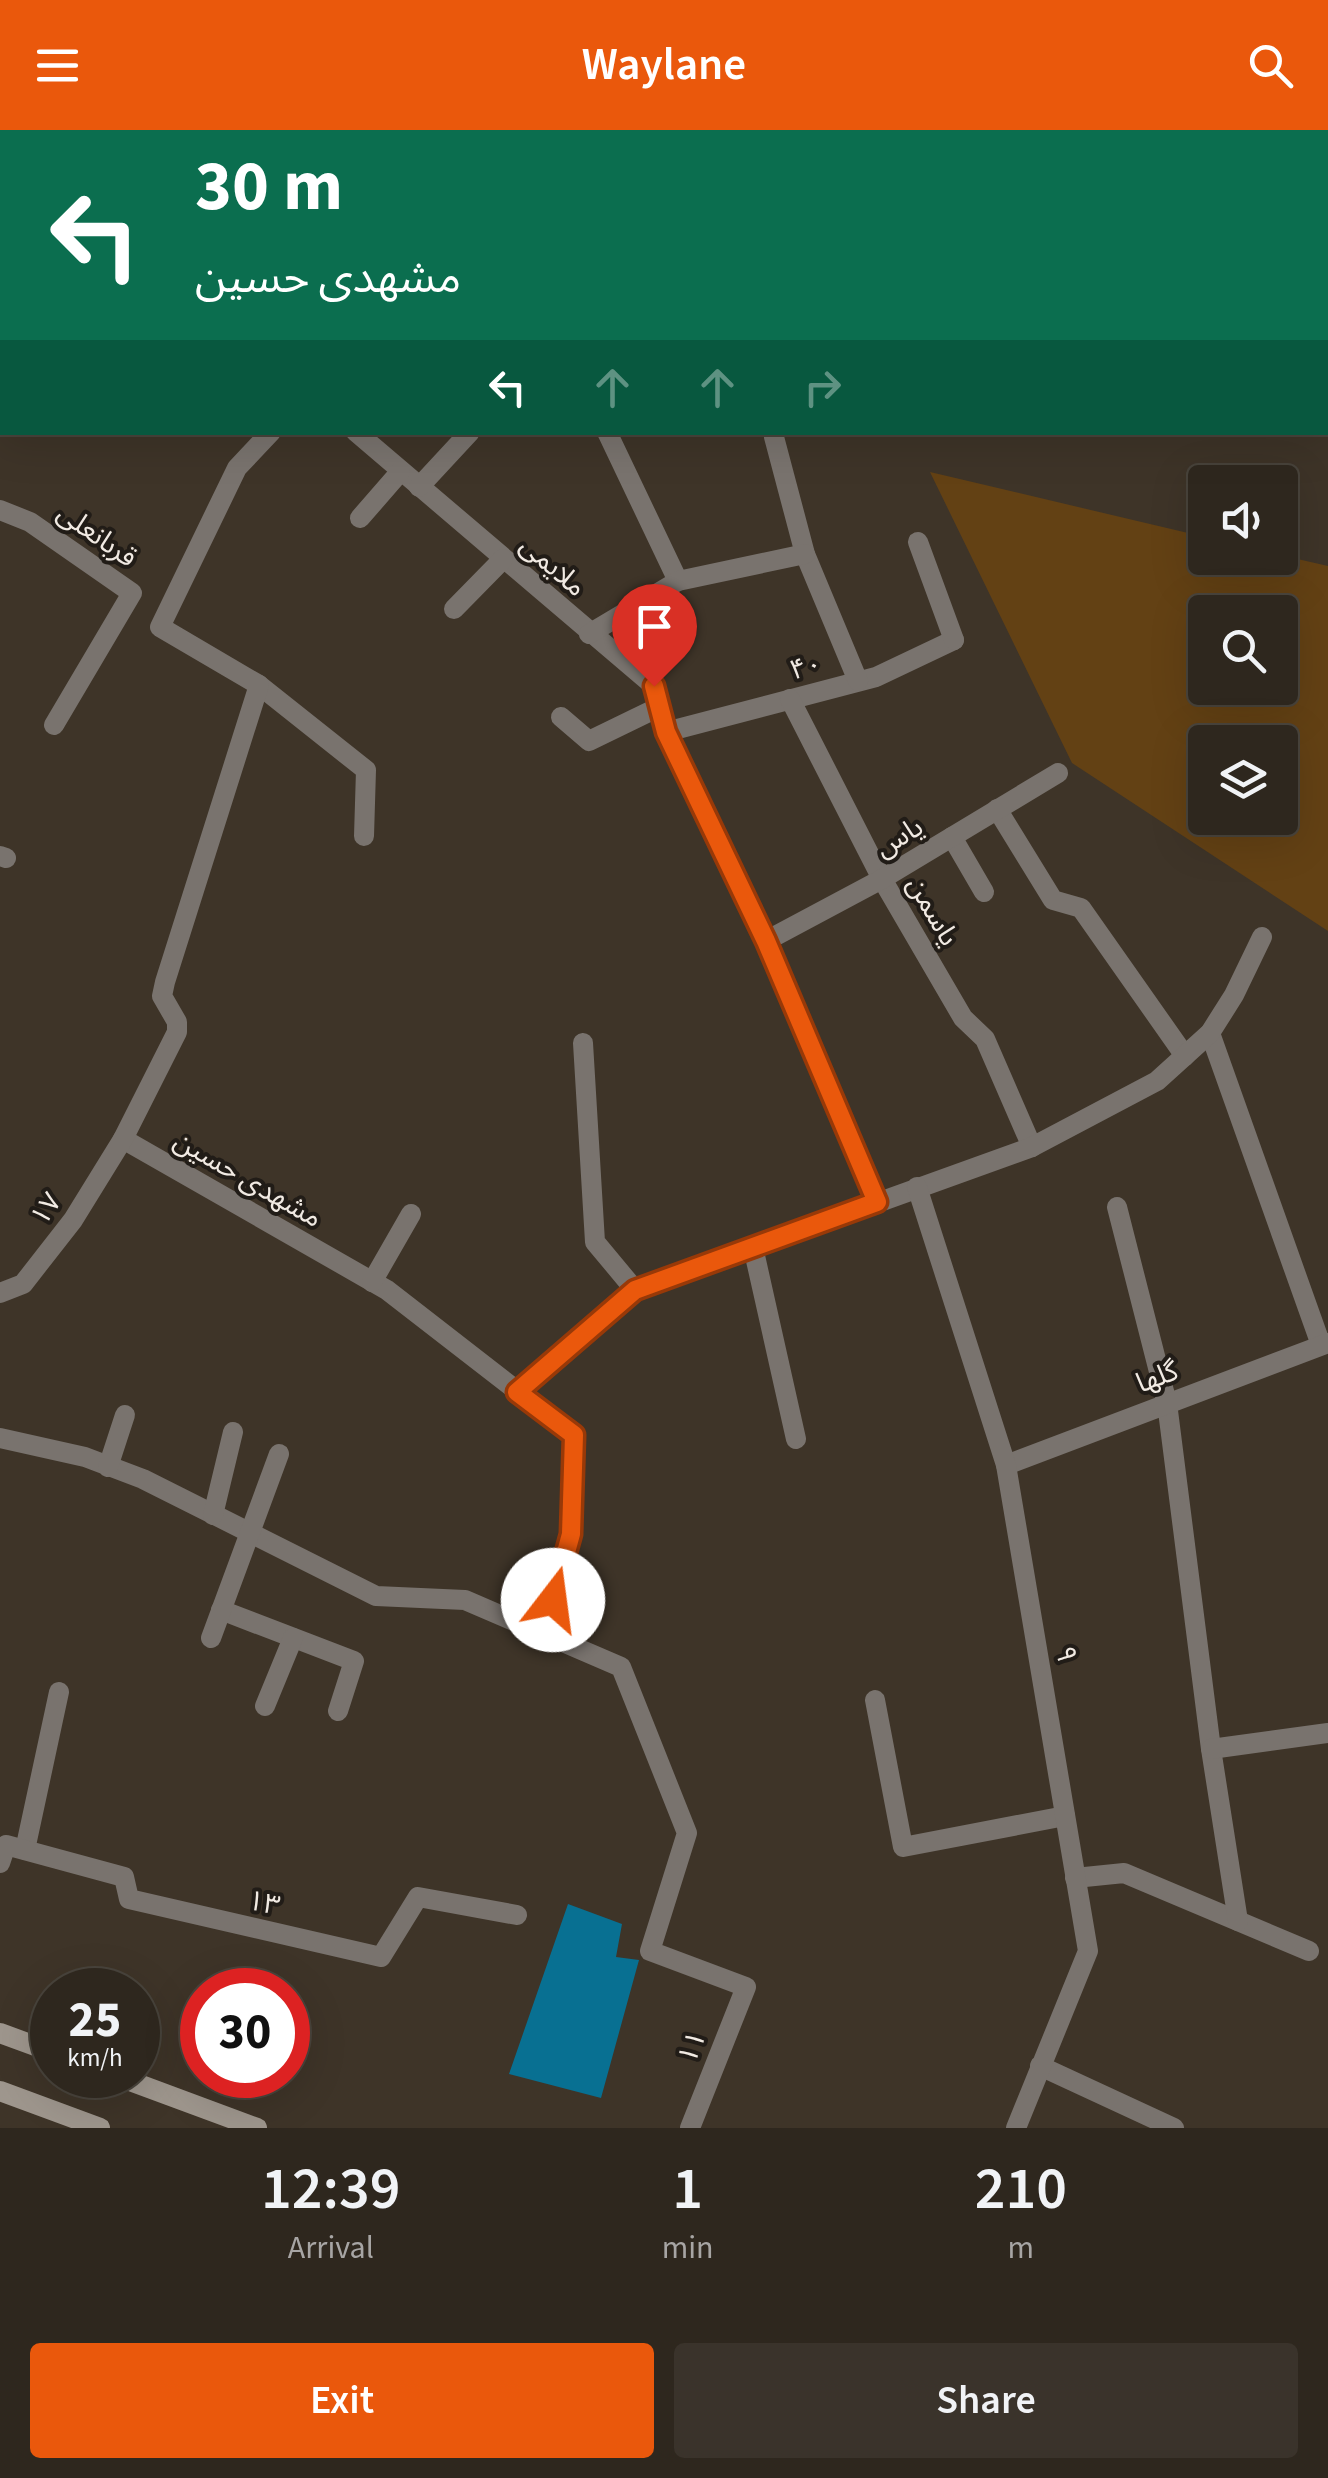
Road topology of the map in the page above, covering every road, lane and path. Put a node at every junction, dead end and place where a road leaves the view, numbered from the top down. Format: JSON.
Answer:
{"nodes":[{"id":1,"x":268,"y":435,"type":"edge"},
{"id":2,"x":359,"y":435,"type":"edge"},
{"id":3,"x":467,"y":435,"type":"edge"},
{"id":4,"x":608,"y":435,"type":"edge"},
{"id":5,"x":774,"y":437,"type":"dead end"},
{"id":6,"x":400,"y":472,"type":"junction"},
{"id":7,"x":418,"y":487,"type":"junction"},
{"id":8,"x":0,"y":510,"type":"edge"},
{"id":9,"x":360,"y":518,"type":"dead end"},
{"id":10,"x":918,"y":542,"type":"dead end"},
{"id":11,"x":806,"y":554,"type":"junction"},
{"id":12,"x":503,"y":559,"type":"junction"},
{"id":13,"x":678,"y":581,"type":"junction"},
{"id":14,"x":454,"y":609,"type":"dead end"},
{"id":15,"x":590,"y":634,"type":"junction"},
{"id":16,"x":858,"y":682,"type":"junction"},
{"id":17,"x":259,"y":684,"type":"junction"},
{"id":18,"x":790,"y":699,"type":"junction"},
{"id":19,"x":659,"y":707,"type":"junction"},
{"id":20,"x":561,"y":717,"type":"dead end"},
{"id":21,"x":54,"y":725,"type":"dead end"},
{"id":22,"x":666,"y":732,"type":"junction"},
{"id":23,"x":1058,"y":772,"type":"dead end"},
{"id":24,"x":998,"y":809,"type":"junction"},
{"id":25,"x":364,"y":836,"type":"dead end"},
{"id":26,"x":952,"y":837,"type":"junction"},
{"id":27,"x":882,"y":879,"type":"junction"},
{"id":28,"x":984,"y":892,"type":"dead end"},
{"id":29,"x":1262,"y":936,"type":"dead end"},
{"id":30,"x":766,"y":941,"type":"junction"},
{"id":31,"x":1210,"y":1033,"type":"junction"},
{"id":32,"x":583,"y":1043,"type":"dead end"},
{"id":33,"x":1185,"y":1056,"type":"junction"},
{"id":34,"x":123,"y":1140,"type":"junction"},
{"id":35,"x":1032,"y":1146,"type":"junction"},
{"id":36,"x":917,"y":1187,"type":"junction"},
{"id":37,"x":877,"y":1202,"type":"junction"},
{"id":38,"x":1117,"y":1207,"type":"dead end"},
{"id":39,"x":411,"y":1214,"type":"dead end"},
{"id":40,"x":753,"y":1247,"type":"junction"},
{"id":41,"x":372,"y":1282,"type":"junction"},
{"id":42,"x":635,"y":1290,"type":"junction"},
{"id":43,"x":0,"y":1293,"type":"edge"},
{"id":44,"x":1325,"y":1344,"type":"edge"},
{"id":45,"x":517,"y":1392,"type":"junction"},
{"id":46,"x":1166,"y":1403,"type":"junction"},
{"id":47,"x":125,"y":1414,"type":"dead end"},
{"id":48,"x":233,"y":1432,"type":"dead end"},
{"id":49,"x":0,"y":1438,"type":"edge"},
{"id":50,"x":796,"y":1439,"type":"dead end"},
{"id":51,"x":280,"y":1454,"type":"dead end"},
{"id":52,"x":1006,"y":1465,"type":"junction"},
{"id":53,"x":108,"y":1466,"type":"junction"},
{"id":54,"x":212,"y":1515,"type":"junction"},
{"id":55,"x":250,"y":1534,"type":"junction"},
{"id":56,"x":221,"y":1610,"type":"junction"},
{"id":57,"x":544,"y":1634,"type":"junction"},
{"id":58,"x":211,"y":1638,"type":"dead end"},
{"id":59,"x":293,"y":1638,"type":"junction"},
{"id":60,"x":60,"y":1692,"type":"dead end"},
{"id":61,"x":875,"y":1700,"type":"dead end"},
{"id":62,"x":264,"y":1706,"type":"dead end"},
{"id":63,"x":338,"y":1712,"type":"dead end"},
{"id":64,"x":1328,"y":1733,"type":"edge"},
{"id":65,"x":1211,"y":1749,"type":"junction"},
{"id":66,"x":1065,"y":1816,"type":"junction"},
{"id":67,"x":25,"y":1850,"type":"junction"},
{"id":68,"x":0,"y":1863,"type":"edge"},
{"id":69,"x":1075,"y":1878,"type":"junction"},
{"id":70,"x":516,"y":1914,"type":"dead end"},
{"id":71,"x":1238,"y":1921,"type":"junction"},
{"id":72,"x":1309,"y":1951,"type":"dead end"},
{"id":73,"x":0,"y":2033,"type":"edge"},
{"id":74,"x":30,"y":2044,"type":"edge"},
{"id":75,"x":1040,"y":2066,"type":"junction"},
{"id":76,"x":0,"y":2091,"type":"edge"},
{"id":77,"x":160,"y":2092,"type":"edge"},
{"id":78,"x":100,"y":2128,"type":"edge"},
{"id":79,"x":257,"y":2128,"type":"edge"},
{"id":80,"x":690,"y":2128,"type":"edge"},
{"id":81,"x":1016,"y":2128,"type":"edge"},
{"id":82,"x":1174,"y":2128,"type":"edge"}],
"edges":[{"from":1,"to":17,"type":"street"},
{"from":2,"to":6,"type":"street","name":"ملایمی"},
{"from":3,"to":7,"type":"street"},
{"from":4,"to":13,"type":"street"},
{"from":5,"to":11,"type":"street"},
{"from":6,"to":7,"type":"street","name":"ملایمی"},
{"from":6,"to":9,"type":"street"},
{"from":7,"to":12,"type":"street","name":"ملایمی"},
{"from":8,"to":21,"type":"street","name":"قربانعلی"},
{"from":10,"to":16,"type":"street","name":"۴۰"},
{"from":11,"to":13,"type":"street"},
{"from":11,"to":16,"type":"street"},
{"from":12,"to":14,"type":"street"},
{"from":12,"to":15,"type":"street","name":"ملایمی"},
{"from":13,"to":15,"type":"street"},
{"from":15,"to":19,"type":"street","name":"ملایمی"},
{"from":16,"to":18,"type":"street","name":"۴۰"},
{"from":17,"to":25,"type":"street"},
{"from":17,"to":34,"type":"street"},
{"from":18,"to":22,"type":"street","name":"۴۰"},
{"from":18,"to":27,"type":"street","name":"یاسمن"},
{"from":19,"to":20,"type":"street"},
{"from":19,"to":22,"type":"street","name":"ملایمی"},
{"from":22,"to":30,"type":"street","name":"ملایمی"},
{"from":23,"to":24,"type":"street","name":"یاس"},
{"from":24,"to":26,"type":"street","name":"یاس"},
{"from":24,"to":33,"type":"street"},
{"from":26,"to":27,"type":"street","name":"یاس"},
{"from":26,"to":28,"type":"street"},
{"from":27,"to":30,"type":"street","name":"یاس"},
{"from":27,"to":35,"type":"street","name":"یاسمن"},
{"from":29,"to":31,"type":"street"},
{"from":30,"to":37,"type":"street","name":"ملایمی"},
{"from":31,"to":33,"type":"street"},
{"from":31,"to":44,"type":"street"},
{"from":32,"to":42,"type":"street"},
{"from":33,"to":35,"type":"street"},
{"from":34,"to":41,"type":"street","name":"مشهدی حسین"},
{"from":34,"to":43,"type":"street","name":"۱۷"},
{"from":35,"to":36,"type":"street"},
{"from":36,"to":37,"type":"street"},
{"from":36,"to":52,"type":"street","name":"۹"},
{"from":37,"to":40,"type":"street"},
{"from":38,"to":46,"type":"street"},
{"from":39,"to":41,"type":"street"},
{"from":40,"to":42,"type":"street"},
{"from":40,"to":50,"type":"street"},
{"from":41,"to":45,"type":"street","name":"مشهدی حسین"},
{"from":42,"to":45,"type":"street"},
{"from":44,"to":46,"type":"street","name":"گلها"},
{"from":45,"to":57,"type":"street","name":"مشهدی حسین"},
{"from":46,"to":52,"type":"street","name":"گلها"},
{"from":46,"to":65,"type":"street"},
{"from":47,"to":53,"type":"street"},
{"from":48,"to":54,"type":"street"},
{"from":49,"to":53,"type":"street"},
{"from":51,"to":55,"type":"street"},
{"from":52,"to":66,"type":"street","name":"۹"},
{"from":53,"to":54,"type":"street"},
{"from":54,"to":55,"type":"street"},
{"from":55,"to":56,"type":"street"},
{"from":55,"to":57,"type":"street"},
{"from":56,"to":58,"type":"street"},
{"from":56,"to":59,"type":"street"},
{"from":57,"to":80,"type":"street","name":"۱۱"},
{"from":59,"to":62,"type":"street"},
{"from":59,"to":63,"type":"street"},
{"from":60,"to":67,"type":"street"},
{"from":61,"to":66,"type":"street"},
{"from":64,"to":65,"type":"street"},
{"from":65,"to":71,"type":"street"},
{"from":66,"to":69,"type":"street","name":"۹"},
{"from":67,"to":68,"type":"street"},
{"from":67,"to":70,"type":"street","name":"۱۳"},
{"from":69,"to":71,"type":"street"},
{"from":69,"to":75,"type":"street","name":"۹"},
{"from":71,"to":72,"type":"street"},
{"from":73,"to":74,"type":"main road"},
{"from":75,"to":81,"type":"street","name":"۹"},
{"from":75,"to":82,"type":"street"},
{"from":76,"to":78,"type":"main road"},
{"from":77,"to":79,"type":"main road"}]}
